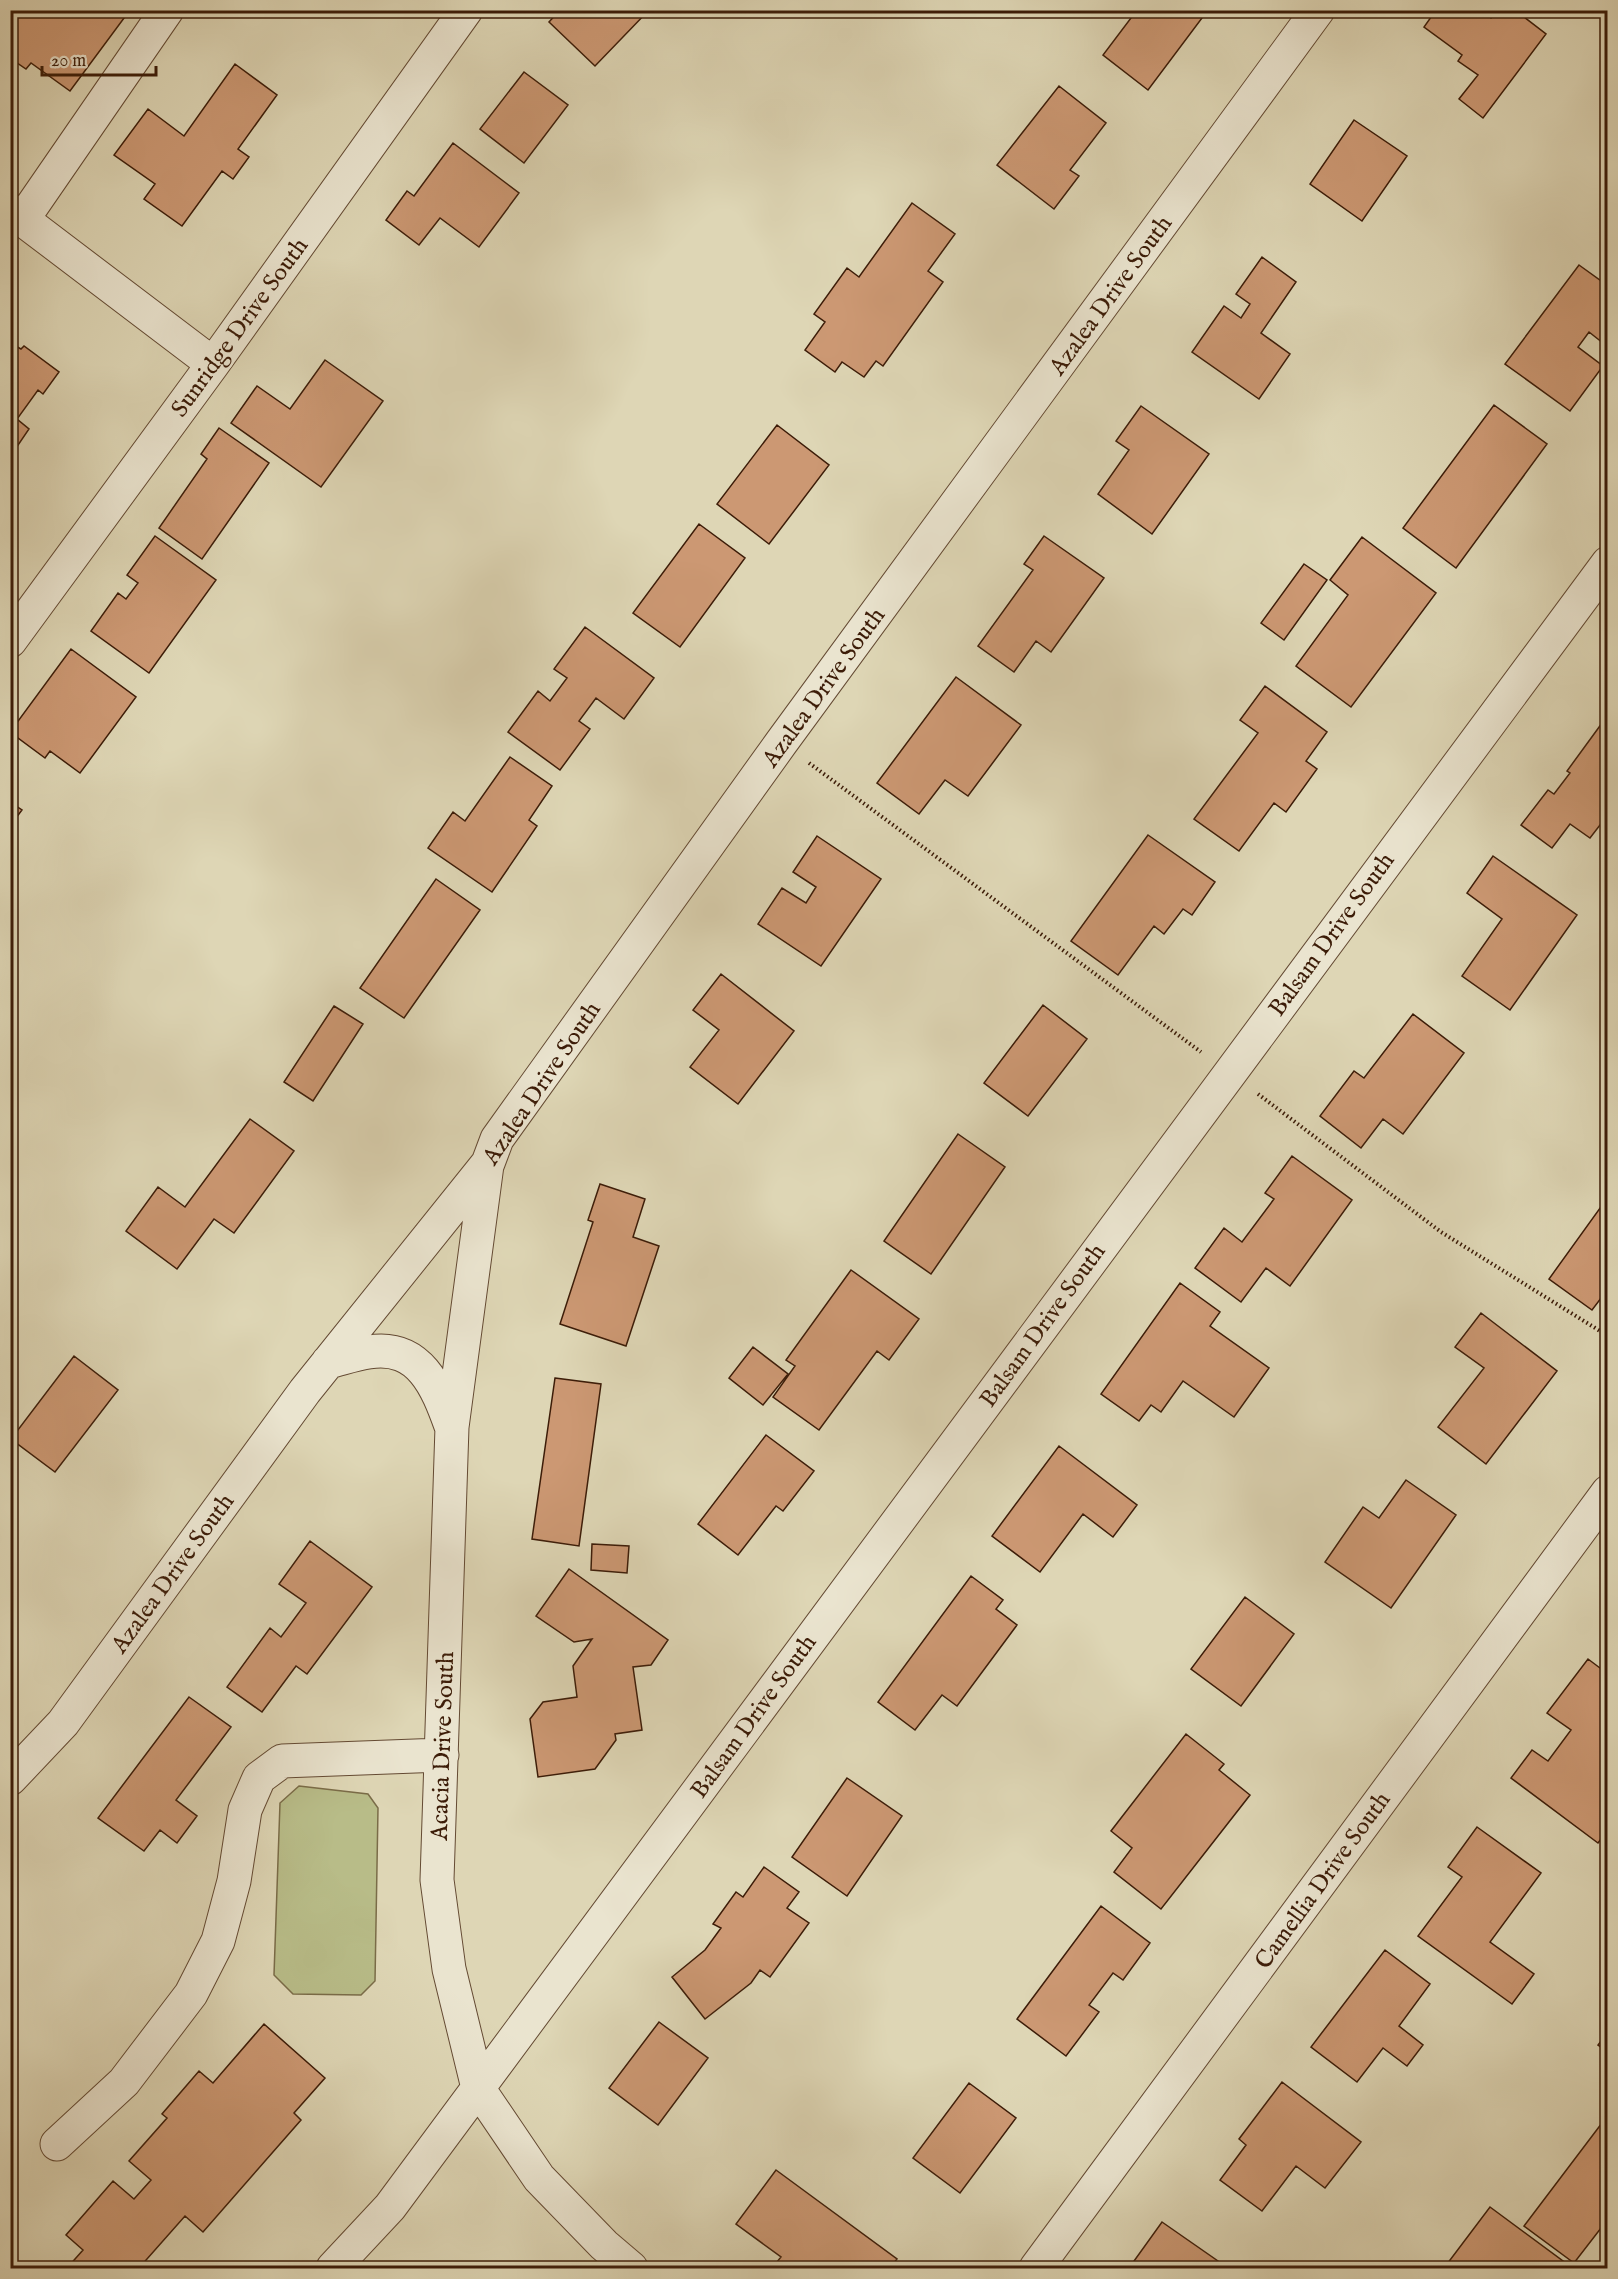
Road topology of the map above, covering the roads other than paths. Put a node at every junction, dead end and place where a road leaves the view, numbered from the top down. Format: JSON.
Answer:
{"nodes":[{"id":1,"x":167,"y":10,"type":"edge"},
{"id":2,"x":466,"y":10,"type":"edge"},
{"id":3,"x":1318,"y":10,"type":"edge"},
{"id":4,"x":17,"y":215,"type":"edge"},
{"id":5,"x":213,"y":364,"type":"junction"},
{"id":6,"x":1608,"y":563,"type":"edge"},
{"id":7,"x":10,"y":641,"type":"edge"},
{"id":8,"x":488,"y":1163,"type":"junction"},
{"id":9,"x":328,"y":1362,"type":"junction"},
{"id":10,"x":452,"y":1427,"type":"junction"},
{"id":11,"x":1608,"y":1492,"type":"edge"},
{"id":12,"x":442,"y":1755,"type":"junction"},
{"id":13,"x":10,"y":1779,"type":"edge"},
{"id":14,"x":478,"y":2088,"type":"junction"},
{"id":15,"x":57,"y":2144,"type":"dead end"},
{"id":16,"x":333,"y":2268,"type":"edge"},
{"id":17,"x":631,"y":2268,"type":"edge"},
{"id":18,"x":1036,"y":2268,"type":"edge"}],
"edges":[{"from":1,"to":4,"type":"street"},
{"from":2,"to":5,"type":"street","name":"Sunridge Drive South"},
{"from":3,"to":8,"type":"street","name":"Azalea Drive South"},
{"from":4,"to":5,"type":"street"},
{"from":5,"to":7,"type":"street","name":"Sunridge Drive South"},
{"from":6,"to":14,"type":"street","name":"Balsam Drive South"},
{"from":8,"to":9,"type":"street","name":"Azalea Drive South"},
{"from":8,"to":10,"type":"street","name":"Acacia Drive South"},
{"from":9,"to":10,"type":"street"},
{"from":9,"to":13,"type":"street","name":"Azalea Drive South"},
{"from":10,"to":12,"type":"street","name":"Acacia Drive South"},
{"from":11,"to":18,"type":"street","name":"Camellia Drive South"},
{"from":12,"to":14,"type":"street","name":"Acacia Drive South"},
{"from":12,"to":15,"type":"street"},
{"from":14,"to":16,"type":"street","name":"Balsam Drive South"},
{"from":14,"to":17,"type":"street","name":"Acacia Drive South"}]}
